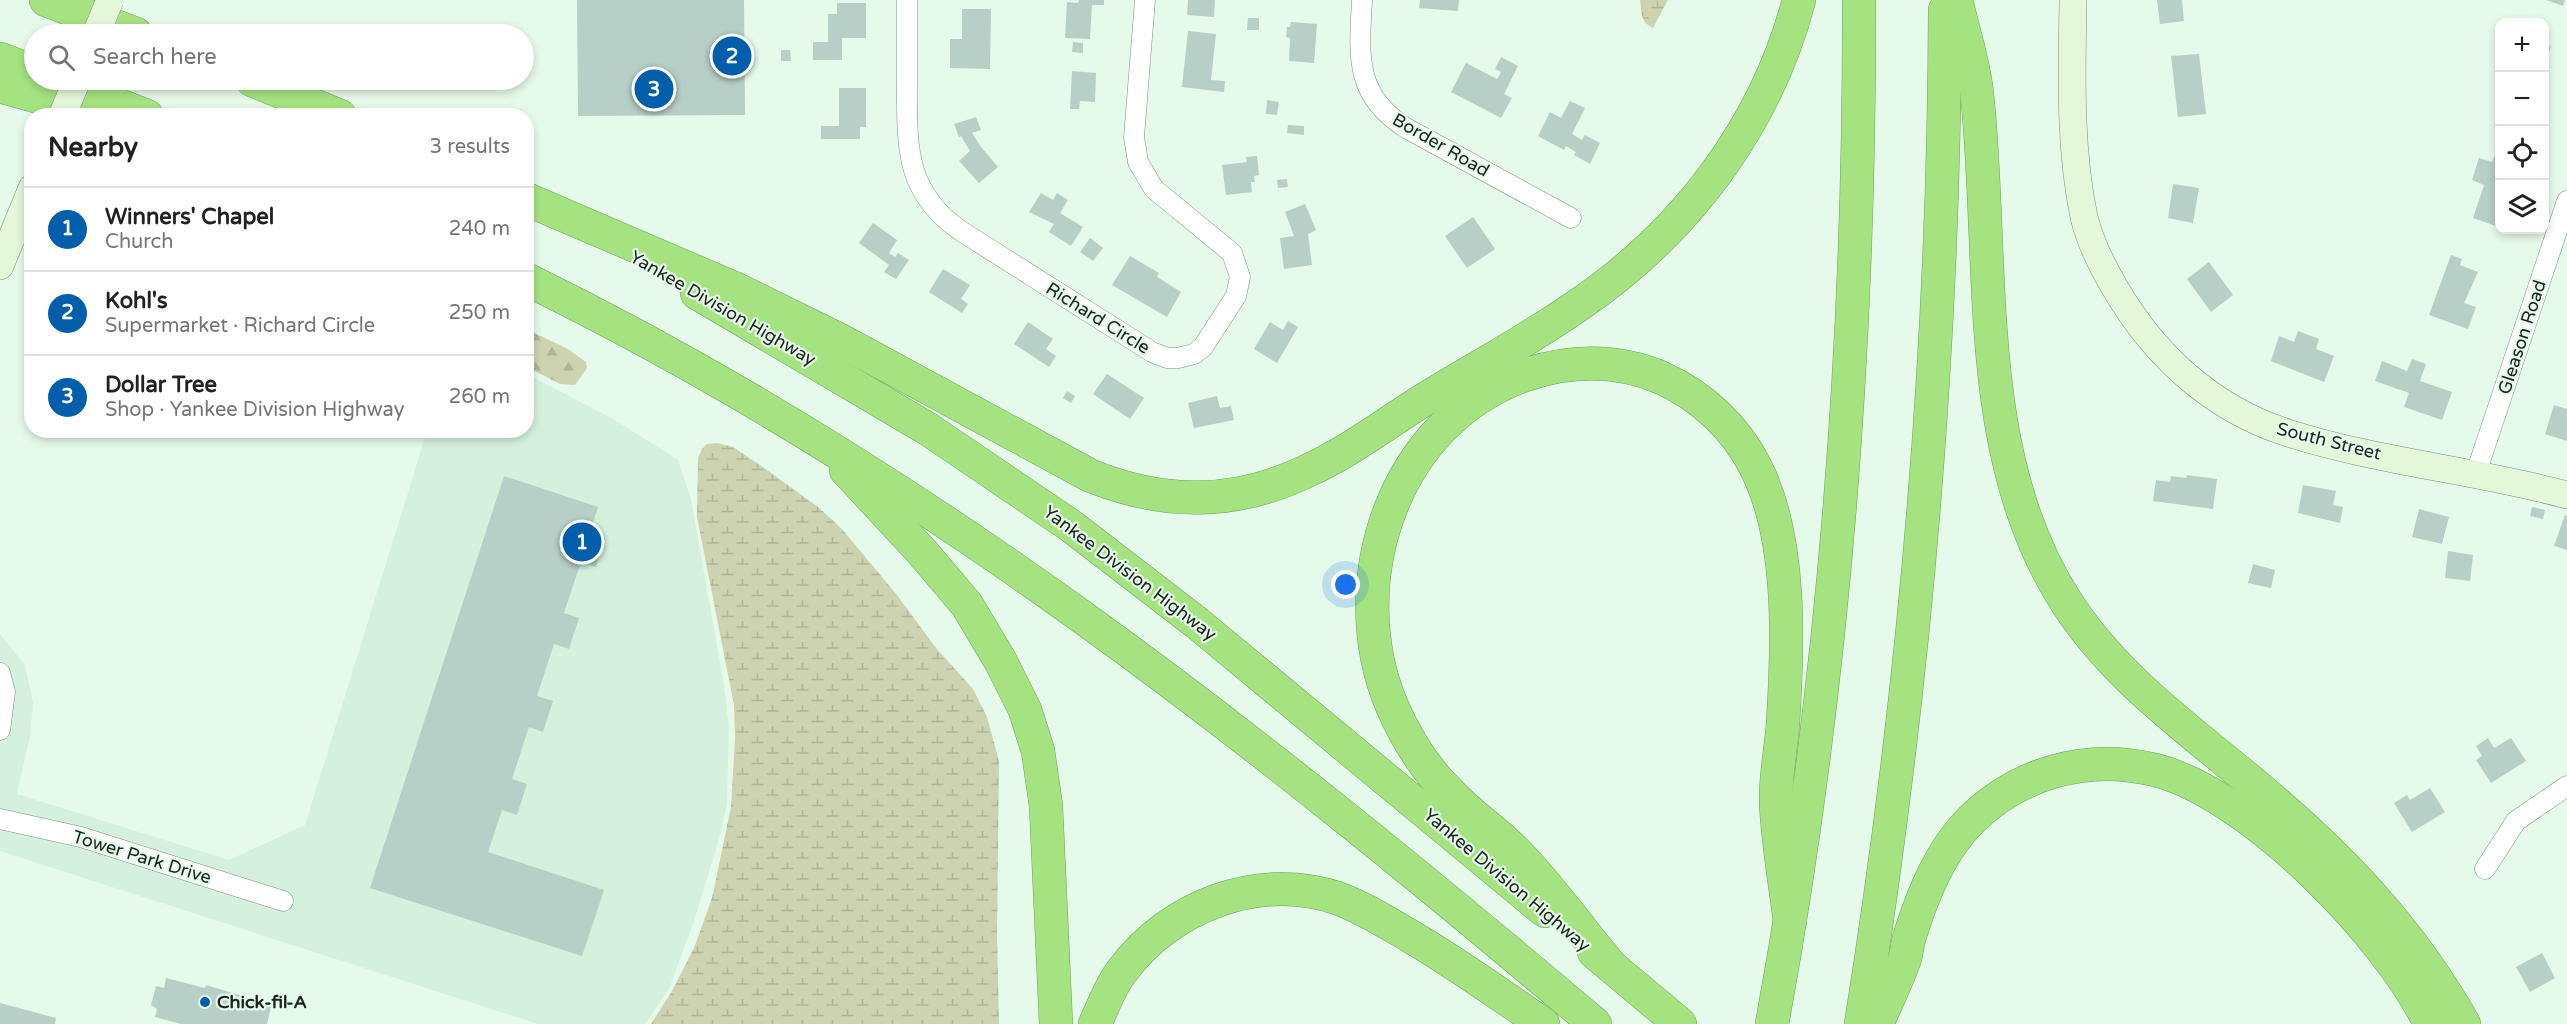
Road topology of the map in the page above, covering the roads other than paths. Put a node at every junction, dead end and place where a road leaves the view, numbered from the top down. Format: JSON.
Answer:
{"nodes":[{"id":1,"x":46,"y":0,"type":"edge"},
{"id":2,"x":110,"y":0,"type":"edge"},
{"id":3,"x":907,"y":0,"type":"edge"},
{"id":4,"x":1145,"y":0,"type":"edge"},
{"id":5,"x":1362,"y":0,"type":"edge"},
{"id":6,"x":1799,"y":0,"type":"edge"},
{"id":7,"x":1859,"y":0,"type":"edge"},
{"id":8,"x":1945,"y":0,"type":"edge"},
{"id":9,"x":1956,"y":0,"type":"edge"},
{"id":10,"x":2073,"y":0,"type":"edge"},
{"id":11,"x":100,"y":24,"type":"edge"},
{"id":12,"x":110,"y":24,"type":"edge"},
{"id":13,"x":0,"y":59,"type":"edge"},
{"id":14,"x":24,"y":68,"type":"edge"},
{"id":15,"x":0,"y":86,"type":"edge"},
{"id":16,"x":73,"y":90,"type":"edge"},
{"id":17,"x":79,"y":90,"type":"edge"},
{"id":18,"x":276,"y":90,"type":"edge"},
{"id":19,"x":65,"y":108,"type":"edge"},
{"id":20,"x":77,"y":108,"type":"edge"},
{"id":21,"x":126,"y":108,"type":"edge"},
{"id":22,"x":320,"y":108,"type":"edge"},
{"id":23,"x":2567,"y":201,"type":"edge"},
{"id":24,"x":534,"y":202,"type":"edge"},
{"id":25,"x":534,"y":203,"type":"edge"},
{"id":26,"x":24,"y":208,"type":"edge"},
{"id":27,"x":1571,"y":218,"type":"dead end"},
{"id":28,"x":0,"y":266,"type":"edge"},
{"id":29,"x":534,"y":283,"type":"edge"},
{"id":30,"x":816,"y":438,"type":"junction"},
{"id":31,"x":2476,"y":473,"type":"junction"},
{"id":32,"x":2567,"y":495,"type":"edge"},
{"id":33,"x":0,"y":673,"type":"edge"},
{"id":34,"x":0,"y":730,"type":"edge"},
{"id":35,"x":2567,"y":786,"type":"edge"},
{"id":36,"x":0,"y":819,"type":"edge"},
{"id":37,"x":2485,"y":869,"type":"dead end"},
{"id":38,"x":283,"y":902,"type":"dead end"},
{"id":39,"x":1790,"y":921,"type":"junction"},
{"id":40,"x":1610,"y":965,"type":"junction"},
{"id":41,"x":1774,"y":1013,"type":"edge"},
{"id":42,"x":1056,"y":1024,"type":"edge"},
{"id":43,"x":1095,"y":1024,"type":"edge"},
{"id":44,"x":1543,"y":1024,"type":"edge"},
{"id":45,"x":1595,"y":1024,"type":"edge"},
{"id":46,"x":1680,"y":1024,"type":"edge"},
{"id":47,"x":1861,"y":1024,"type":"edge"},
{"id":48,"x":1877,"y":1024,"type":"edge"},
{"id":49,"x":2430,"y":1024,"type":"edge"},
{"id":50,"x":2464,"y":1024,"type":"edge"}],
"edges":[{"from":1,"to":12,"type":"highway"},
{"from":2,"to":11,"type":"street","bridge":true},
{"from":3,"to":4,"type":"street","name":"Richard Circle"},
{"from":5,"to":27,"type":"street","name":"Border Road"},
{"from":6,"to":24,"type":"highway"},
{"from":7,"to":39,"type":"highway"},
{"from":8,"to":47,"type":"highway"},
{"from":9,"to":50,"type":"highway"},
{"from":10,"to":31,"type":"street","name":"South Street"},
{"from":13,"to":14,"type":"highway"},
{"from":15,"to":20,"type":"highway"},
{"from":16,"to":19,"type":"street","bridge":true},
{"from":17,"to":21,"type":"highway"},
{"from":18,"to":22,"type":"highway"},
{"from":23,"to":31,"type":"street","name":"Gleason Road"},
{"from":25,"to":40,"type":"highway","name":"Yankee Division Highway"},
{"from":26,"to":28,"type":"street"},
{"from":29,"to":30,"type":"highway"},
{"from":30,"to":42,"type":"highway"},
{"from":30,"to":45,"type":"highway"},
{"from":31,"to":32,"type":"street","name":"South Street"},
{"from":33,"to":34,"type":"street"},
{"from":35,"to":37,"type":"street"},
{"from":36,"to":38,"type":"street","name":"Tower Park Drive"},
{"from":39,"to":40,"type":"highway"},
{"from":39,"to":41,"type":"highway"},
{"from":40,"to":46,"type":"highway","name":"Yankee Division Highway"},
{"from":43,"to":44,"type":"highway"},
{"from":48,"to":49,"type":"highway"}]}
